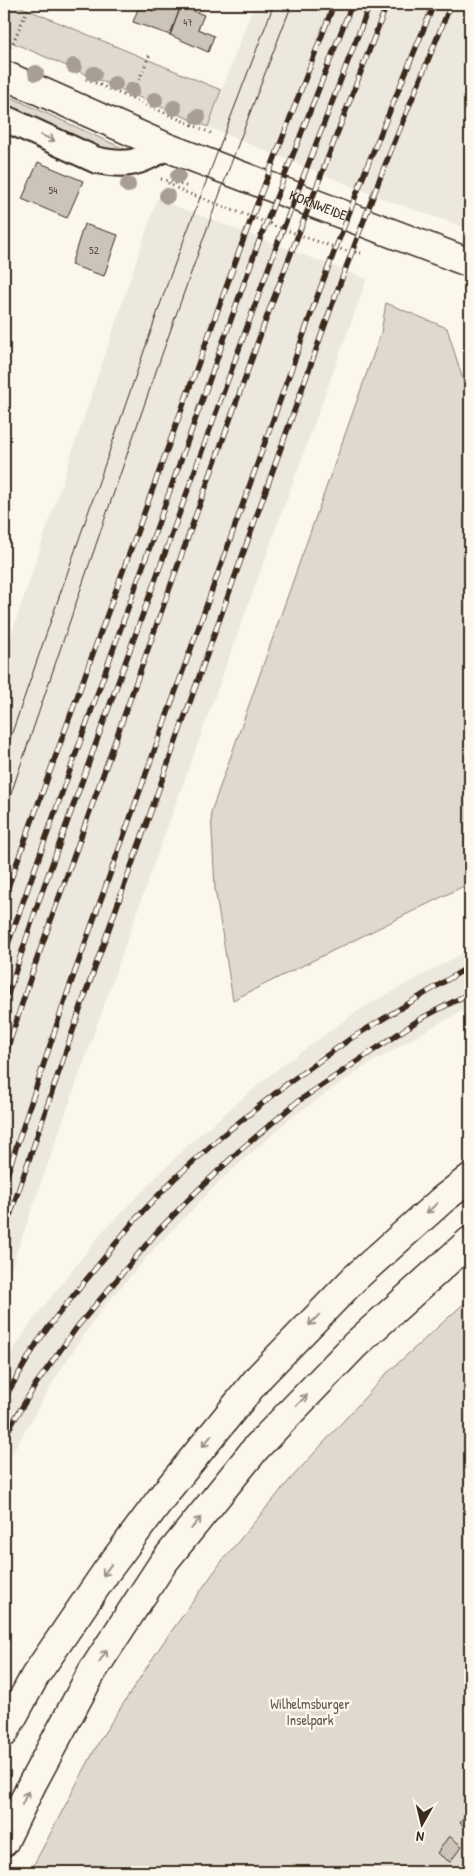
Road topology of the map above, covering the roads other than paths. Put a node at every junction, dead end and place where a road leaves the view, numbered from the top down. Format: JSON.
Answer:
{"nodes":[{"id":1,"x":4,"y":75,"type":"edge"},
{"id":2,"x":4,"y":118,"type":"edge"},
{"id":3,"x":166,"y":147,"type":"junction"},
{"id":4,"x":470,"y":263,"type":"edge"},
{"id":5,"x":470,"y":1178,"type":"edge"},
{"id":6,"x":470,"y":1242,"type":"edge"},
{"id":7,"x":4,"y":1733,"type":"edge"},
{"id":8,"x":4,"y":1842,"type":"edge"}],
"edges":[{"from":1,"to":3,"type":"main road","name":"KORNWEIDE"},
{"from":2,"to":3,"type":"street","one_way":true},
{"from":3,"to":4,"type":"main road","name":"KORNWEIDE"},
{"from":5,"to":7,"type":"main road","one_way":true},
{"from":8,"to":6,"type":"main road","one_way":true}]}
